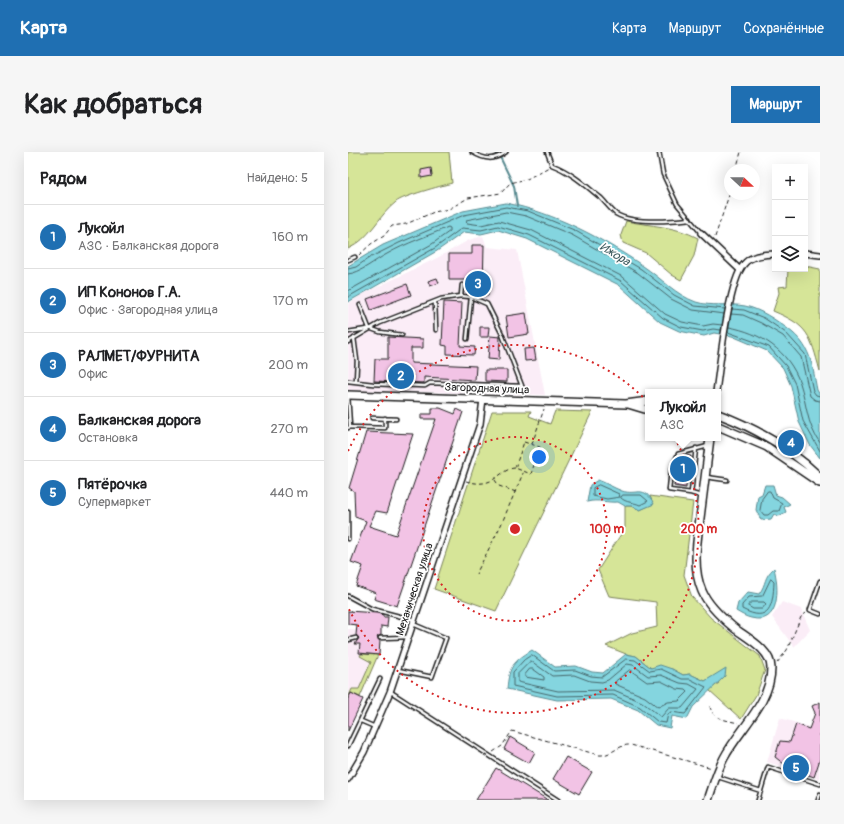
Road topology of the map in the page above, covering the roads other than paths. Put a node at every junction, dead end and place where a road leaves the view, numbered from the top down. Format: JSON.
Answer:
{"nodes":[{"id":1,"x":472,"y":152,"type":"edge"},
{"id":2,"x":506,"y":152,"type":"edge"},
{"id":3,"x":547,"y":152,"type":"edge"},
{"id":4,"x":659,"y":152,"type":"edge"},
{"id":5,"x":690,"y":219,"type":"junction"},
{"id":6,"x":702,"y":233,"type":"joint"},
{"id":7,"x":808,"y":253,"type":"edge"},
{"id":8,"x":772,"y":254,"type":"edge"},
{"id":9,"x":820,"y":255,"type":"edge"},
{"id":10,"x":355,"y":258,"type":"road end"},
{"id":11,"x":348,"y":260,"type":"edge"},
{"id":12,"x":740,"y":270,"type":"junction"},
{"id":13,"x":462,"y":285,"type":"dead end"},
{"id":14,"x":461,"y":296,"type":"junction"},
{"id":15,"x":471,"y":297,"type":"junction"},
{"id":16,"x":435,"y":302,"type":"junction"},
{"id":17,"x":360,"y":305,"type":"dead end"},
{"id":18,"x":370,"y":328,"type":"junction"},
{"id":19,"x":436,"y":330,"type":"dead end"},
{"id":20,"x":348,"y":332,"type":"edge"},
{"id":21,"x":402,"y":335,"type":"dead end"},
{"id":22,"x":354,"y":338,"type":"junction"},
{"id":23,"x":467,"y":339,"type":"dead end"},
{"id":24,"x":348,"y":342,"type":"edge"},
{"id":25,"x":348,"y":381,"type":"edge"},
{"id":26,"x":356,"y":382,"type":"junction"},
{"id":27,"x":716,"y":389,"type":"edge"},
{"id":28,"x":348,"y":395,"type":"edge"},
{"id":29,"x":483,"y":399,"type":"junction"},
{"id":30,"x":645,"y":401,"type":"edge"},
{"id":31,"x":626,"y":404,"type":"junction"},
{"id":32,"x":645,"y":409,"type":"edge"},
{"id":33,"x":721,"y":415,"type":"edge"},
{"id":34,"x":372,"y":418,"type":"dead end"},
{"id":35,"x":385,"y":418,"type":"junction"},
{"id":36,"x":396,"y":419,"type":"dead end"},
{"id":37,"x":349,"y":427,"type":"edge"},
{"id":38,"x":721,"y":427,"type":"edge"},
{"id":39,"x":709,"y":442,"type":"edge"},
{"id":40,"x":696,"y":448,"type":"junction"},
{"id":41,"x":705,"y":477,"type":"junction"},
{"id":42,"x":820,"y":477,"type":"edge"},
{"id":43,"x":727,"y":480,"type":"dead end"},
{"id":44,"x":820,"y":483,"type":"edge"},
{"id":45,"x":691,"y":493,"type":"junction"},
{"id":46,"x":703,"y":497,"type":"junction"},
{"id":47,"x":348,"y":512,"type":"edge"},
{"id":48,"x":348,"y":539,"type":"edge"},
{"id":49,"x":820,"y":581,"type":"edge"},
{"id":50,"x":348,"y":596,"type":"edge"},
{"id":51,"x":820,"y":614,"type":"edge"},
{"id":52,"x":414,"y":622,"type":"junction"},
{"id":53,"x":409,"y":637,"type":"junction"},
{"id":54,"x":356,"y":638,"type":"dead end"},
{"id":55,"x":380,"y":638,"type":"dead end"},
{"id":56,"x":348,"y":640,"type":"edge"},
{"id":57,"x":398,"y":670,"type":"junction"},
{"id":58,"x":380,"y":679,"type":"dead end"},
{"id":59,"x":390,"y":692,"type":"junction"},
{"id":60,"x":361,"y":721,"type":"junction"},
{"id":61,"x":376,"y":728,"type":"junction"},
{"id":62,"x":348,"y":746,"type":"edge"},
{"id":63,"x":717,"y":774,"type":"junction"},
{"id":64,"x":348,"y":779,"type":"edge"},
{"id":65,"x":820,"y":784,"type":"edge"},
{"id":66,"x":761,"y":791,"type":"junction"},
{"id":67,"x":820,"y":794,"type":"edge"},
{"id":68,"x":558,"y":800,"type":"edge"},
{"id":69,"x":708,"y":800,"type":"edge"},
{"id":70,"x":758,"y":800,"type":"edge"},
{"id":71,"x":818,"y":800,"type":"edge"}],
"edges":[{"from":1,"to":2,"type":"lane"},
{"from":3,"to":5,"type":"lane"},
{"from":4,"to":5,"type":"lane"},
{"from":5,"to":6,"type":"lane"},
{"from":6,"to":12,"type":"street"},
{"from":7,"to":9,"type":"street"},
{"from":8,"to":12,"type":"street"},
{"from":10,"to":11,"type":"lane"},
{"from":12,"to":27,"type":"street"},
{"from":13,"to":14,"type":"lane"},
{"from":14,"to":15,"type":"lane"},
{"from":14,"to":16,"type":"lane"},
{"from":15,"to":23,"type":"lane"},
{"from":15,"to":26,"type":"lane"},
{"from":16,"to":18,"type":"lane"},
{"from":16,"to":19,"type":"lane"},
{"from":17,"to":18,"type":"lane"},
{"from":18,"to":20,"type":"lane"},
{"from":18,"to":21,"type":"lane"},
{"from":18,"to":22,"type":"lane"},
{"from":22,"to":24,"type":"lane"},
{"from":22,"to":26,"type":"lane"},
{"from":25,"to":26,"type":"lane"},
{"from":28,"to":29,"type":"main road","name":"Загородная улица"},
{"from":28,"to":37,"type":"lane"},
{"from":29,"to":31,"type":"main road","name":"Загородная улица"},
{"from":29,"to":52,"type":"street","name":"Механическая улица"},
{"from":30,"to":31,"type":"main road","name":"Загородная улица"},
{"from":31,"to":32,"type":"main road","name":"Загородная улица"},
{"from":33,"to":42,"type":"main road"},
{"from":34,"to":35,"type":"lane"},
{"from":35,"to":36,"type":"lane"},
{"from":35,"to":37,"type":"lane"},
{"from":38,"to":44,"type":"main road"},
{"from":39,"to":40,"type":"lane"},
{"from":39,"to":41,"type":"main road"},
{"from":40,"to":45,"type":"lane"},
{"from":40,"to":45,"type":"lane"},
{"from":41,"to":43,"type":"lane"},
{"from":41,"to":46,"type":"main road"},
{"from":45,"to":46,"type":"lane"},
{"from":46,"to":63,"type":"main road"},
{"from":47,"to":48,"type":"lane"},
{"from":49,"to":51,"type":"lane"},
{"from":50,"to":52,"type":"lane"},
{"from":52,"to":53,"type":"street","name":"Механическая улица"},
{"from":52,"to":57,"type":"lane"},
{"from":53,"to":55,"type":"lane"},
{"from":53,"to":57,"type":"street","name":"Механическая улица"},
{"from":54,"to":56,"type":"lane"},
{"from":57,"to":59,"type":"street","name":"Механическая улица"},
{"from":58,"to":60,"type":"lane"},
{"from":59,"to":61,"type":"street","name":"Механическая улица"},
{"from":59,"to":68,"type":"lane"},
{"from":60,"to":61,"type":"lane"},
{"from":60,"to":62,"type":"lane"},
{"from":61,"to":64,"type":"street","name":"Механическая улица"},
{"from":63,"to":66,"type":"lane"},
{"from":63,"to":69,"type":"main road"},
{"from":65,"to":66,"type":"lane"},
{"from":66,"to":70,"type":"lane"},
{"from":67,"to":71,"type":"lane"}]}
